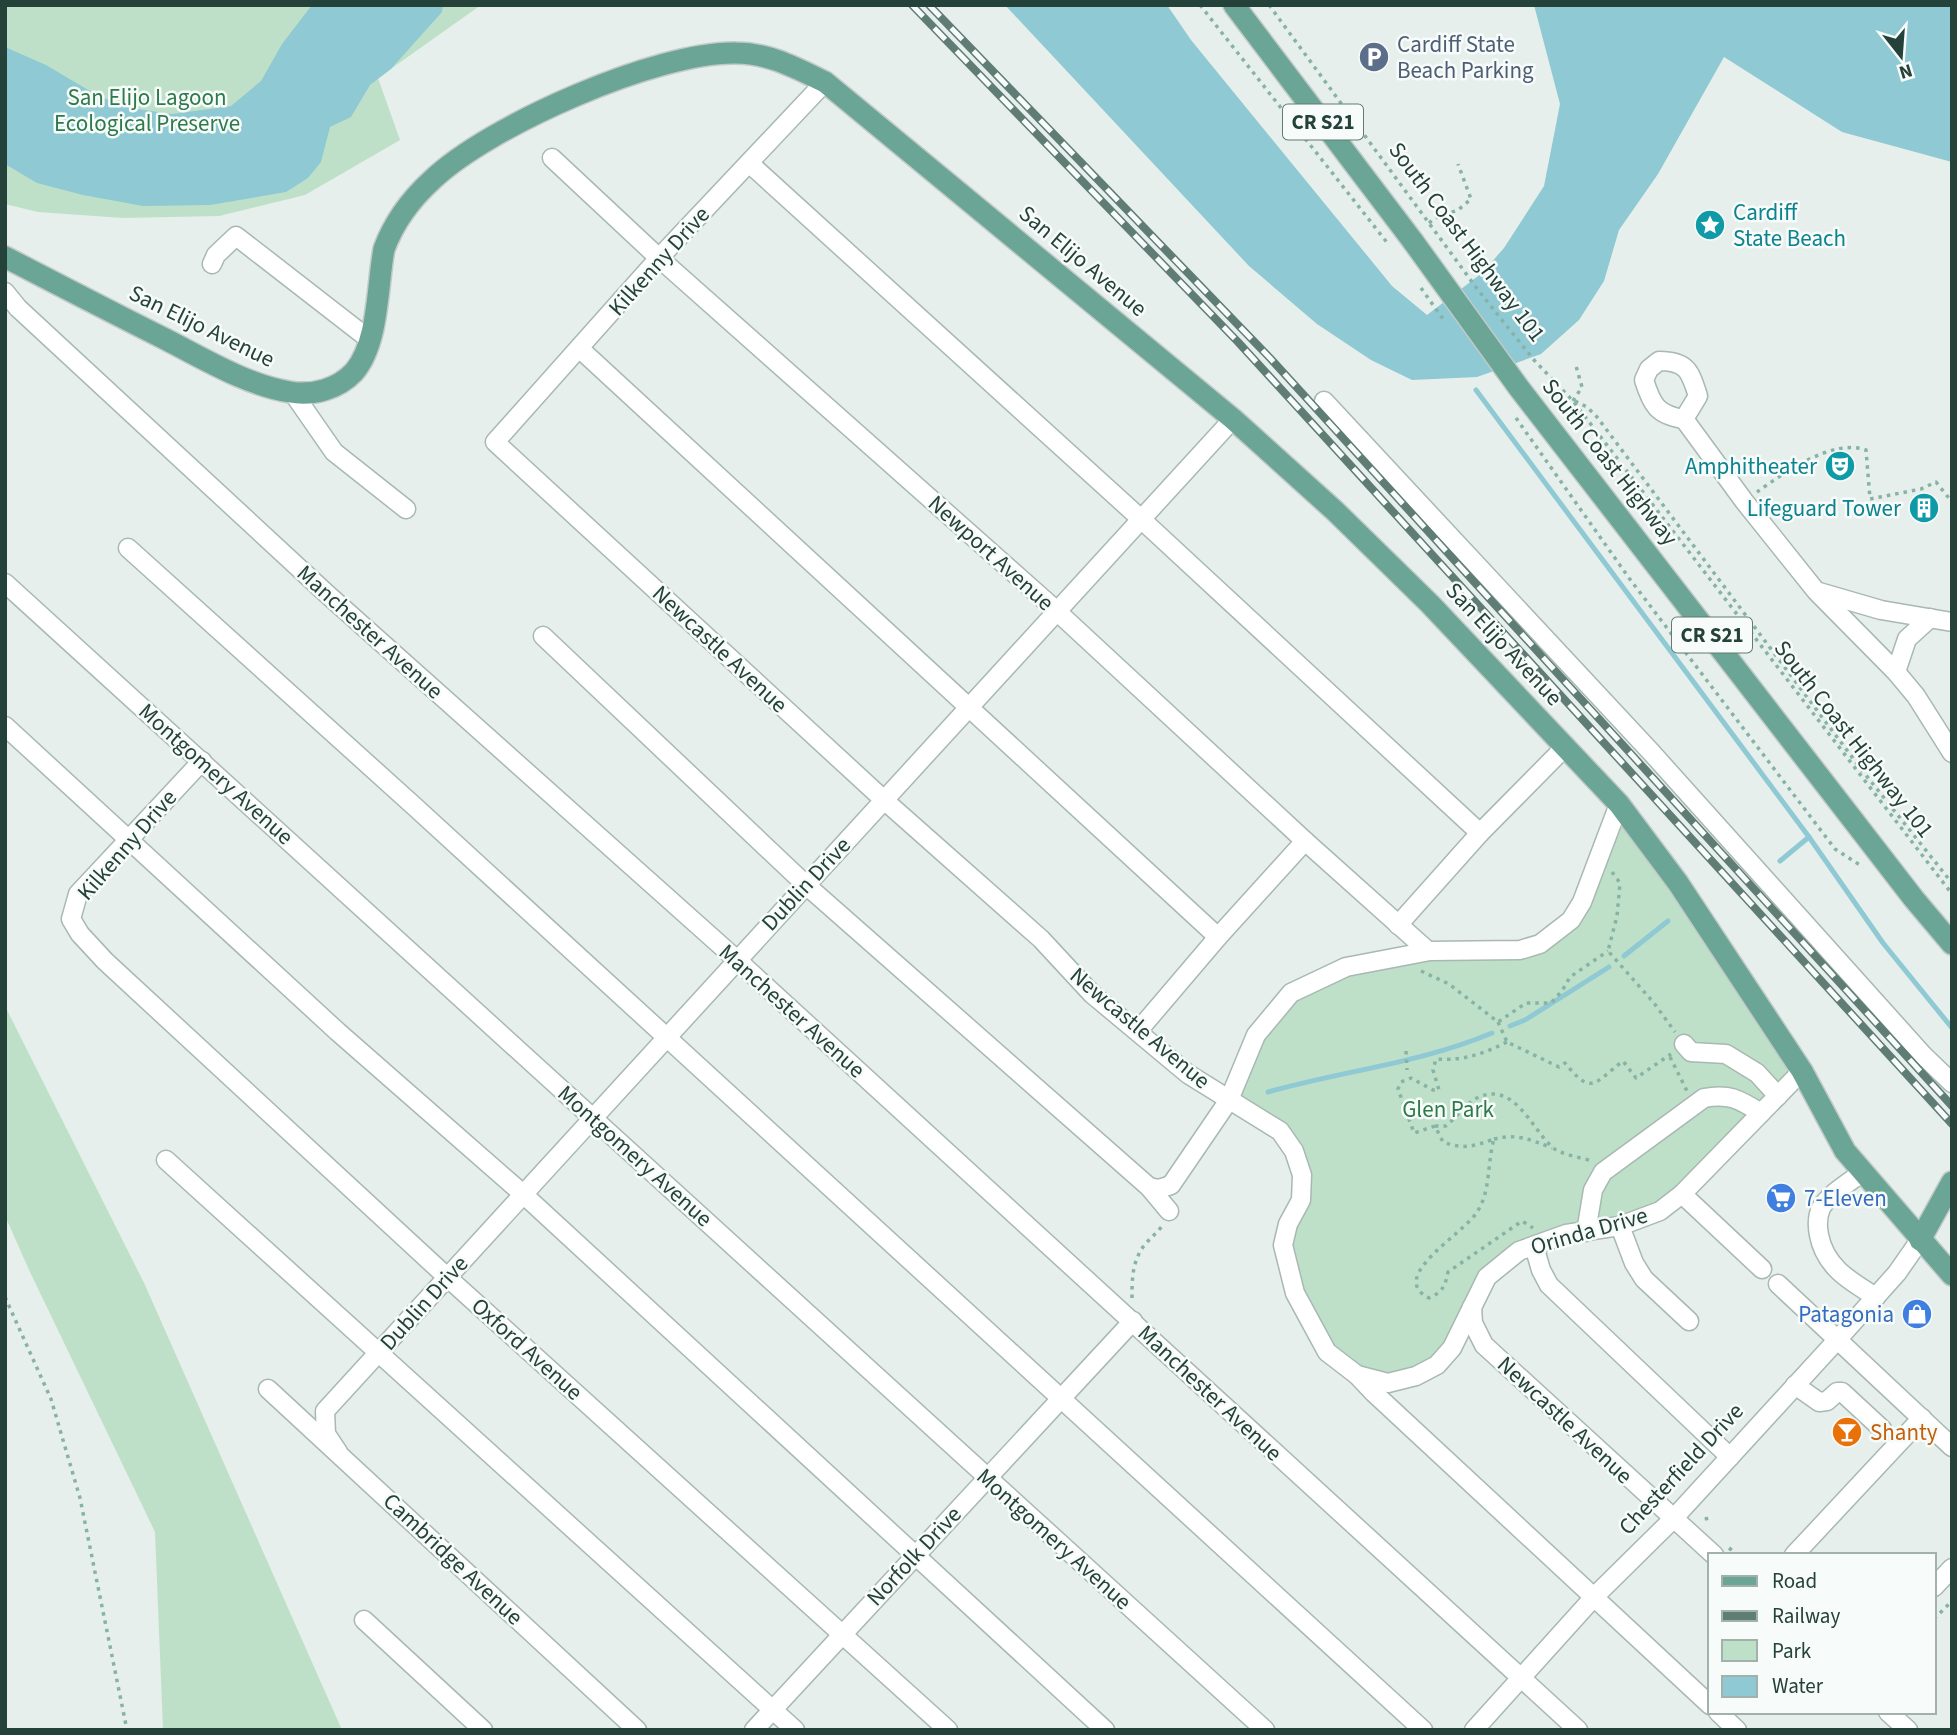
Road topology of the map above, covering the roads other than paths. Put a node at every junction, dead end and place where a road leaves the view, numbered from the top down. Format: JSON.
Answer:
{"nodes":[{"id":1,"x":1234,"y":5,"type":"edge"},
{"id":2,"x":825,"y":82,"type":"junction"},
{"id":3,"x":552,"y":158,"type":"dead end"},
{"id":4,"x":749,"y":163,"type":"junction"},
{"id":5,"x":5,"y":257,"type":"edge"},
{"id":6,"x":659,"y":258,"type":"junction"},
{"id":7,"x":212,"y":264,"type":"dead end"},
{"id":8,"x":5,"y":292,"type":"edge"},
{"id":9,"x":370,"y":340,"type":"junction"},
{"id":10,"x":579,"y":348,"type":"junction"},
{"id":11,"x":293,"y":393,"type":"junction"},
{"id":12,"x":1324,"y":401,"type":"dead end"},
{"id":13,"x":1233,"y":419,"type":"junction"},
{"id":14,"x":1684,"y":419,"type":"dead end"},
{"id":15,"x":495,"y":442,"type":"joint"},
{"id":16,"x":406,"y":509,"type":"dead end"},
{"id":17,"x":1141,"y":519,"type":"junction"},
{"id":18,"x":128,"y":548,"type":"dead end"},
{"id":19,"x":5,"y":583,"type":"edge"},
{"id":20,"x":1816,"y":591,"type":"junction"},
{"id":21,"x":1056,"y":610,"type":"junction"},
{"id":22,"x":1930,"y":618,"type":"junction"},
{"id":23,"x":1952,"y":622,"type":"edge"},
{"id":24,"x":542,"y":636,"type":"dead end"},
{"id":25,"x":1896,"y":672,"type":"junction"},
{"id":26,"x":968,"y":708,"type":"junction"},
{"id":27,"x":5,"y":726,"type":"edge"},
{"id":28,"x":1565,"y":747,"type":"junction"},
{"id":29,"x":1952,"y":753,"type":"edge"},
{"id":30,"x":202,"y":761,"type":"junction"},
{"id":31,"x":884,"y":800,"type":"junction"},
{"id":32,"x":1619,"y":804,"type":"junction"},
{"id":33,"x":1480,"y":834,"type":"junction"},
{"id":34,"x":130,"y":839,"type":"junction"},
{"id":35,"x":1306,"y":841,"type":"junction"},
{"id":36,"x":806,"y":885,"type":"junction"},
{"id":37,"x":1398,"y":925,"type":"junction"},
{"id":38,"x":80,"y":934,"type":"joint"},
{"id":39,"x":1218,"y":937,"type":"junction"},
{"id":40,"x":1952,"y":944,"type":"edge"},
{"id":41,"x":1421,"y":953,"type":"junction"},
{"id":42,"x":737,"y":960,"type":"junction"},
{"id":43,"x":1138,"y":1031,"type":"junction"},
{"id":44,"x":668,"y":1038,"type":"junction"},
{"id":45,"x":1684,"y":1044,"type":"road end"},
{"id":46,"x":1802,"y":1071,"type":"junction"},
{"id":47,"x":1952,"y":1083,"type":"edge"},
{"id":48,"x":1778,"y":1096,"type":"junction"},
{"id":49,"x":1229,"y":1100,"type":"junction"},
{"id":50,"x":1761,"y":1113,"type":"junction"},
{"id":51,"x":593,"y":1118,"type":"junction"},
{"id":52,"x":166,"y":1160,"type":"dead end"},
{"id":53,"x":1863,"y":1172,"type":"junction"},
{"id":54,"x":1952,"y":1182,"type":"edge"},
{"id":55,"x":1149,"y":1187,"type":"junction"},
{"id":56,"x":523,"y":1194,"type":"junction"},
{"id":57,"x":1682,"y":1194,"type":"junction"},
{"id":58,"x":1169,"y":1211,"type":"dead end"},
{"id":59,"x":1952,"y":1214,"type":"edge"},
{"id":60,"x":1620,"y":1226,"type":"junction"},
{"id":61,"x":1586,"y":1232,"type":"junction"},
{"id":62,"x":1920,"y":1240,"type":"junction"},
{"id":63,"x":1534,"y":1246,"type":"junction"},
{"id":64,"x":1762,"y":1269,"type":"dead end"},
{"id":65,"x":1952,"y":1275,"type":"edge"},
{"id":66,"x":447,"y":1277,"type":"junction"},
{"id":67,"x":1778,"y":1284,"type":"dead end"},
{"id":68,"x":1876,"y":1297,"type":"junction"},
{"id":69,"x":1472,"y":1307,"type":"junction"},
{"id":70,"x":1133,"y":1321,"type":"junction"},
{"id":71,"x":1689,"y":1321,"type":"dead end"},
{"id":72,"x":1838,"y":1339,"type":"junction"},
{"id":73,"x":380,"y":1352,"type":"junction"},
{"id":74,"x":1357,"y":1375,"type":"junction"},
{"id":75,"x":1795,"y":1385,"type":"junction"},
{"id":76,"x":268,"y":1389,"type":"dead end"},
{"id":77,"x":1062,"y":1397,"type":"junction"},
{"id":78,"x":1922,"y":1418,"type":"junction"},
{"id":79,"x":1882,"y":1429,"type":"dead end"},
{"id":80,"x":1952,"y":1447,"type":"edge"},
{"id":81,"x":338,"y":1452,"type":"junction"},
{"id":82,"x":1730,"y":1457,"type":"junction"},
{"id":83,"x":986,"y":1478,"type":"junction"},
{"id":84,"x":1673,"y":1519,"type":"junction"},
{"id":85,"x":1712,"y":1553,"type":"edge"},
{"id":86,"x":1796,"y":1553,"type":"edge"},
{"id":87,"x":914,"y":1555,"type":"junction"},
{"id":88,"x":1594,"y":1597,"type":"junction"},
{"id":89,"x":364,"y":1620,"type":"dead end"},
{"id":90,"x":842,"y":1633,"type":"junction"},
{"id":91,"x":1521,"y":1678,"type":"junction"},
{"id":92,"x":1708,"y":1703,"type":"edge"},
{"id":93,"x":773,"y":1710,"type":"junction"},
{"id":94,"x":1720,"y":1714,"type":"edge"},
{"id":95,"x":1890,"y":1714,"type":"edge"},
{"id":96,"x":483,"y":1730,"type":"edge"},
{"id":97,"x":637,"y":1730,"type":"edge"},
{"id":98,"x":754,"y":1730,"type":"edge"},
{"id":99,"x":795,"y":1730,"type":"edge"},
{"id":100,"x":948,"y":1730,"type":"edge"},
{"id":101,"x":1105,"y":1730,"type":"edge"},
{"id":102,"x":1265,"y":1730,"type":"edge"},
{"id":103,"x":1423,"y":1730,"type":"edge"},
{"id":104,"x":1474,"y":1730,"type":"edge"},
{"id":105,"x":1578,"y":1730,"type":"edge"},
{"id":106,"x":1737,"y":1730,"type":"edge"},
{"id":107,"x":1908,"y":1730,"type":"edge"}],
"edges":[{"from":1,"to":40,"type":"main road","name":"South Coast Highway","number":"CR S21"},
{"from":2,"to":4,"type":"street","name":"Kilkenny Drive"},
{"from":2,"to":9,"type":"main road","name":"San Elijo Avenue"},
{"from":2,"to":13,"type":"main road","name":"San Elijo Avenue"},
{"from":3,"to":6,"type":"street","name":"Newport Avenue"},
{"from":4,"to":6,"type":"street","name":"Kilkenny Drive"},
{"from":4,"to":17,"type":"street"},
{"from":5,"to":11,"type":"main road","name":"San Elijo Avenue"},
{"from":6,"to":10,"type":"street","name":"Kilkenny Drive"},
{"from":6,"to":21,"type":"street","name":"Newport Avenue"},
{"from":7,"to":9,"type":"street"},
{"from":8,"to":42,"type":"street","name":"Manchester Avenue"},
{"from":9,"to":11,"type":"main road","name":"San Elijo Avenue"},
{"from":10,"to":15,"type":"street","name":"Kilkenny Drive"},
{"from":10,"to":26,"type":"street"},
{"from":11,"to":16,"type":"street"},
{"from":12,"to":47,"type":"street"},
{"from":13,"to":17,"type":"street","name":"Dublin Drive"},
{"from":13,"to":28,"type":"main road","name":"San Elijo Avenue"},
{"from":14,"to":20,"type":"street"},
{"from":15,"to":31,"type":"street","name":"Newcastle Avenue"},
{"from":17,"to":21,"type":"street","name":"Dublin Drive"},
{"from":17,"to":33,"type":"street"},
{"from":18,"to":44,"type":"street"},
{"from":19,"to":30,"type":"street","name":"Montgomery Avenue"},
{"from":20,"to":22,"type":"street"},
{"from":20,"to":25,"type":"street"},
{"from":21,"to":26,"type":"street","name":"Dublin Drive"},
{"from":21,"to":35,"type":"street","name":"Newport Avenue"},
{"from":22,"to":23,"type":"street"},
{"from":22,"to":25,"type":"street"},
{"from":24,"to":36,"type":"street"},
{"from":25,"to":29,"type":"street"},
{"from":26,"to":31,"type":"street","name":"Dublin Drive"},
{"from":26,"to":39,"type":"street"},
{"from":27,"to":34,"type":"street"},
{"from":28,"to":32,"type":"main road","name":"San Elijo Avenue"},
{"from":28,"to":33,"type":"street"},
{"from":30,"to":34,"type":"street","name":"Kilkenny Drive"},
{"from":30,"to":51,"type":"street","name":"Montgomery Avenue"},
{"from":31,"to":36,"type":"street","name":"Dublin Drive"},
{"from":31,"to":43,"type":"street","name":"Newcastle Avenue"},
{"from":32,"to":41,"type":"street"},
{"from":32,"to":46,"type":"main road","name":"San Elijo Avenue"},
{"from":33,"to":37,"type":"street"},
{"from":34,"to":38,"type":"street","name":"Kilkenny Drive"},
{"from":34,"to":56,"type":"street"},
{"from":35,"to":37,"type":"street","name":"Newport Avenue"},
{"from":35,"to":39,"type":"street"},
{"from":36,"to":42,"type":"street","name":"Dublin Drive"},
{"from":36,"to":55,"type":"street"},
{"from":37,"to":41,"type":"street","name":"Newport Avenue"},
{"from":38,"to":66,"type":"street","name":"Oxford Avenue"},
{"from":39,"to":43,"type":"street"},
{"from":41,"to":49,"type":"street"},
{"from":42,"to":44,"type":"street","name":"Dublin Drive"},
{"from":42,"to":70,"type":"street","name":"Manchester Avenue"},
{"from":43,"to":49,"type":"street","name":"Newcastle Avenue"},
{"from":44,"to":51,"type":"street","name":"Dublin Drive"},
{"from":44,"to":77,"type":"street"},
{"from":45,"to":48,"type":"street"},
{"from":46,"to":48,"type":"street","name":"Orinda Drive"},
{"from":46,"to":53,"type":"main road","name":"San Elijo Avenue"},
{"from":48,"to":50,"type":"street","name":"Orinda Drive"},
{"from":49,"to":55,"type":"street"},
{"from":49,"to":74,"type":"street","name":"Newcastle Avenue"},
{"from":50,"to":57,"type":"street","name":"Orinda Drive"},
{"from":50,"to":61,"type":"street"},
{"from":51,"to":56,"type":"street","name":"Dublin Drive"},
{"from":51,"to":83,"type":"street","name":"Montgomery Avenue"},
{"from":52,"to":73,"type":"street"},
{"from":53,"to":62,"type":"main road","name":"San Elijo Avenue"},
{"from":53,"to":68,"type":"street"},
{"from":54,"to":62,"type":"main road","name":"Chesterfield Drive"},
{"from":55,"to":58,"type":"street"},
{"from":56,"to":66,"type":"street","name":"Dublin Drive"},
{"from":56,"to":87,"type":"street"},
{"from":57,"to":60,"type":"street","name":"Orinda Drive"},
{"from":57,"to":64,"type":"street"},
{"from":59,"to":62,"type":"main road","name":"Chesterfield Drive"},
{"from":60,"to":61,"type":"street","name":"Orinda Drive"},
{"from":60,"to":71,"type":"street"},
{"from":61,"to":63,"type":"street","name":"Orinda Drive"},
{"from":62,"to":65,"type":"main road","name":"San Elijo Avenue"},
{"from":62,"to":68,"type":"street","name":"Chesterfield Drive"},
{"from":63,"to":69,"type":"street","name":"Orinda Drive"},
{"from":63,"to":82,"type":"street"},
{"from":66,"to":73,"type":"street","name":"Dublin Drive"},
{"from":66,"to":90,"type":"street","name":"Oxford Avenue"},
{"from":67,"to":72,"type":"street"},
{"from":68,"to":72,"type":"street","name":"Chesterfield Drive"},
{"from":69,"to":74,"type":"street","name":"Newcastle Avenue"},
{"from":69,"to":84,"type":"street","name":"Newcastle Avenue"},
{"from":70,"to":77,"type":"street","name":"Norfolk Drive"},
{"from":70,"to":91,"type":"street","name":"Manchester Avenue"},
{"from":72,"to":75,"type":"street","name":"Chesterfield Drive"},
{"from":72,"to":78,"type":"street"},
{"from":73,"to":81,"type":"street","name":"Dublin Drive"},
{"from":73,"to":93,"type":"street"},
{"from":74,"to":88,"type":"street"},
{"from":75,"to":79,"type":"street"},
{"from":75,"to":82,"type":"street","name":"Chesterfield Drive"},
{"from":76,"to":81,"type":"street","name":"Cambridge Avenue"},
{"from":77,"to":83,"type":"street","name":"Norfolk Drive"},
{"from":77,"to":103,"type":"street"},
{"from":78,"to":80,"type":"street"},
{"from":78,"to":86,"type":"street"},
{"from":81,"to":97,"type":"street","name":"Cambridge Avenue"},
{"from":82,"to":84,"type":"street","name":"Chesterfield Drive"},
{"from":83,"to":87,"type":"street","name":"Norfolk Drive"},
{"from":83,"to":102,"type":"street","name":"Montgomery Avenue"},
{"from":84,"to":85,"type":"street","name":"Newcastle Avenue"},
{"from":84,"to":88,"type":"street","name":"Chesterfield Drive"},
{"from":87,"to":90,"type":"street","name":"Norfolk Drive"},
{"from":87,"to":101,"type":"street"},
{"from":88,"to":91,"type":"street","name":"Chesterfield Drive"},
{"from":88,"to":92,"type":"street"},
{"from":89,"to":96,"type":"street"},
{"from":90,"to":93,"type":"street","name":"Norfolk Drive"},
{"from":90,"to":100,"type":"street","name":"Oxford Avenue"},
{"from":91,"to":104,"type":"street","name":"Chesterfield Drive"},
{"from":91,"to":105,"type":"street","name":"Manchester Avenue"},
{"from":93,"to":98,"type":"street","name":"Norfolk Drive"},
{"from":93,"to":99,"type":"street"},
{"from":94,"to":106,"type":"street"},
{"from":95,"to":107,"type":"street"}]}
